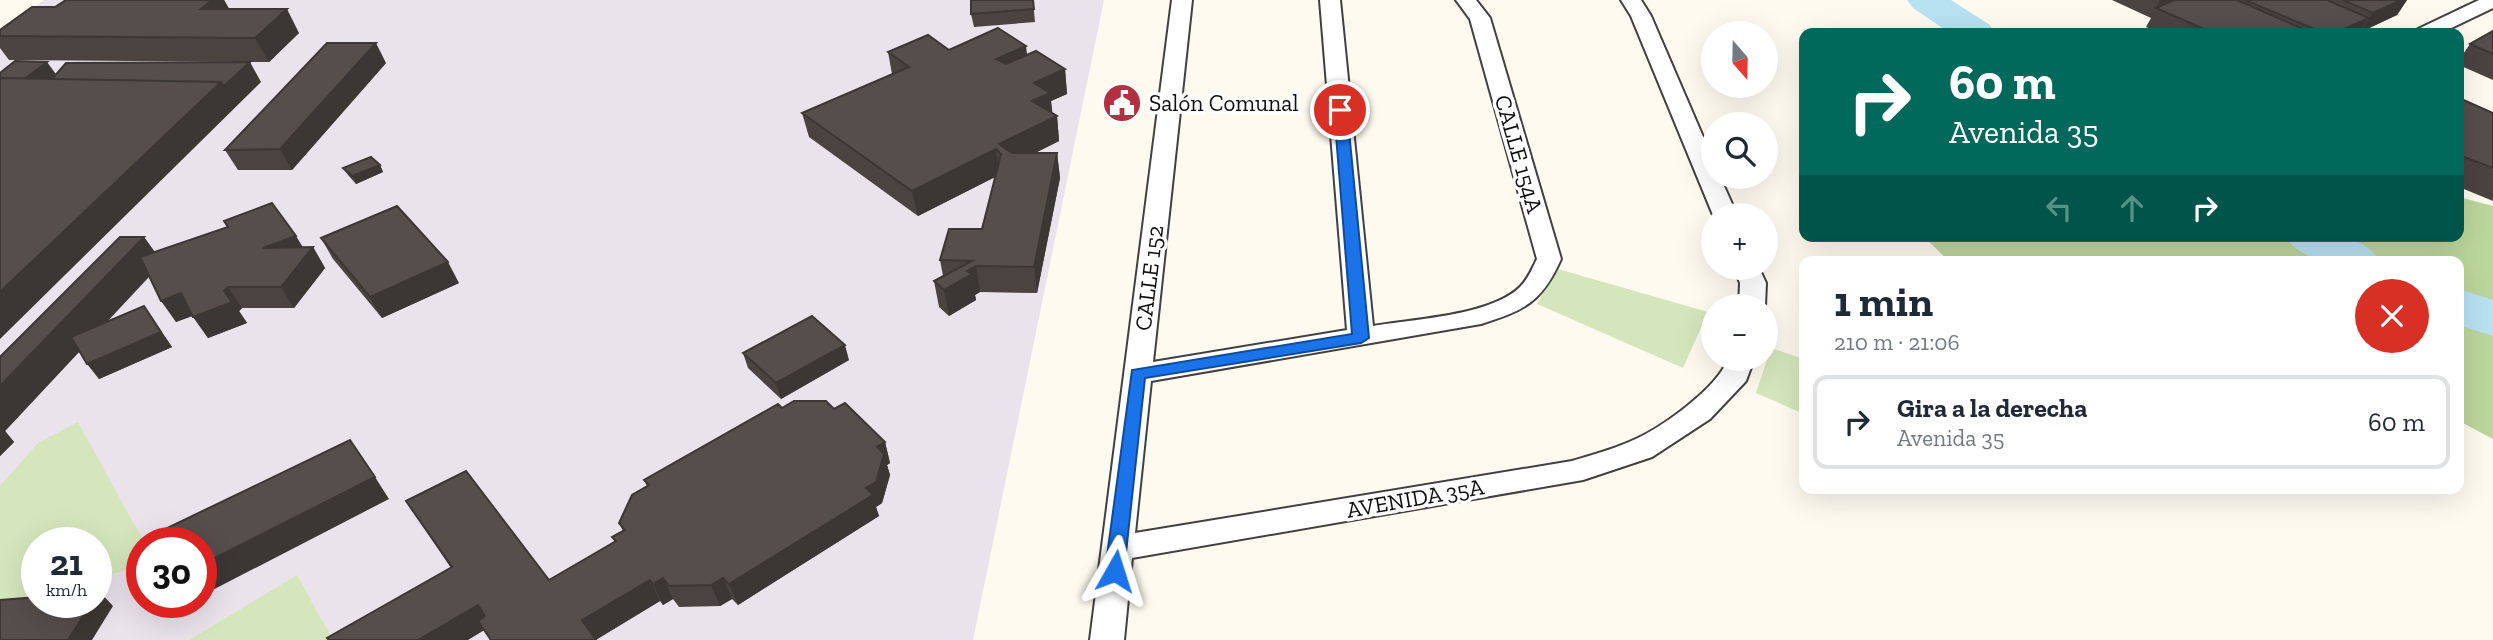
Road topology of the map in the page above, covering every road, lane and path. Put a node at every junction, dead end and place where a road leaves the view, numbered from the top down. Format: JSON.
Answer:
{"nodes":[{"id":1,"x":1182,"y":0,"type":"edge"},
{"id":2,"x":1330,"y":0,"type":"edge"},
{"id":3,"x":1466,"y":0,"type":"edge"},
{"id":4,"x":1631,"y":0,"type":"edge"},
{"id":5,"x":2493,"y":1,"type":"edge"},
{"id":6,"x":2436,"y":28,"type":"edge"},
{"id":7,"x":1720,"y":203,"type":"edge"},
{"id":8,"x":1361,"y":338,"type":"junction"},
{"id":9,"x":1737,"y":371,"type":"edge"},
{"id":10,"x":1138,"y":374,"type":"junction"},
{"id":11,"x":1117,"y":548,"type":"junction"},
{"id":12,"x":1107,"y":640,"type":"edge"}],
"edges":[{"from":1,"to":10,"type":"street","name":"CALLE 152"},
{"from":2,"to":8,"type":"street"},
{"from":3,"to":8,"type":"street","name":"CALLE 154A"},
{"from":4,"to":7,"type":"street"},
{"from":5,"to":6,"type":"street"},
{"from":8,"to":10,"type":"street"},
{"from":9,"to":11,"type":"street","name":"AVENIDA 35A"},
{"from":10,"to":11,"type":"street","name":"CALLE 152"},
{"from":11,"to":12,"type":"street","name":"CALLE 152"}]}
